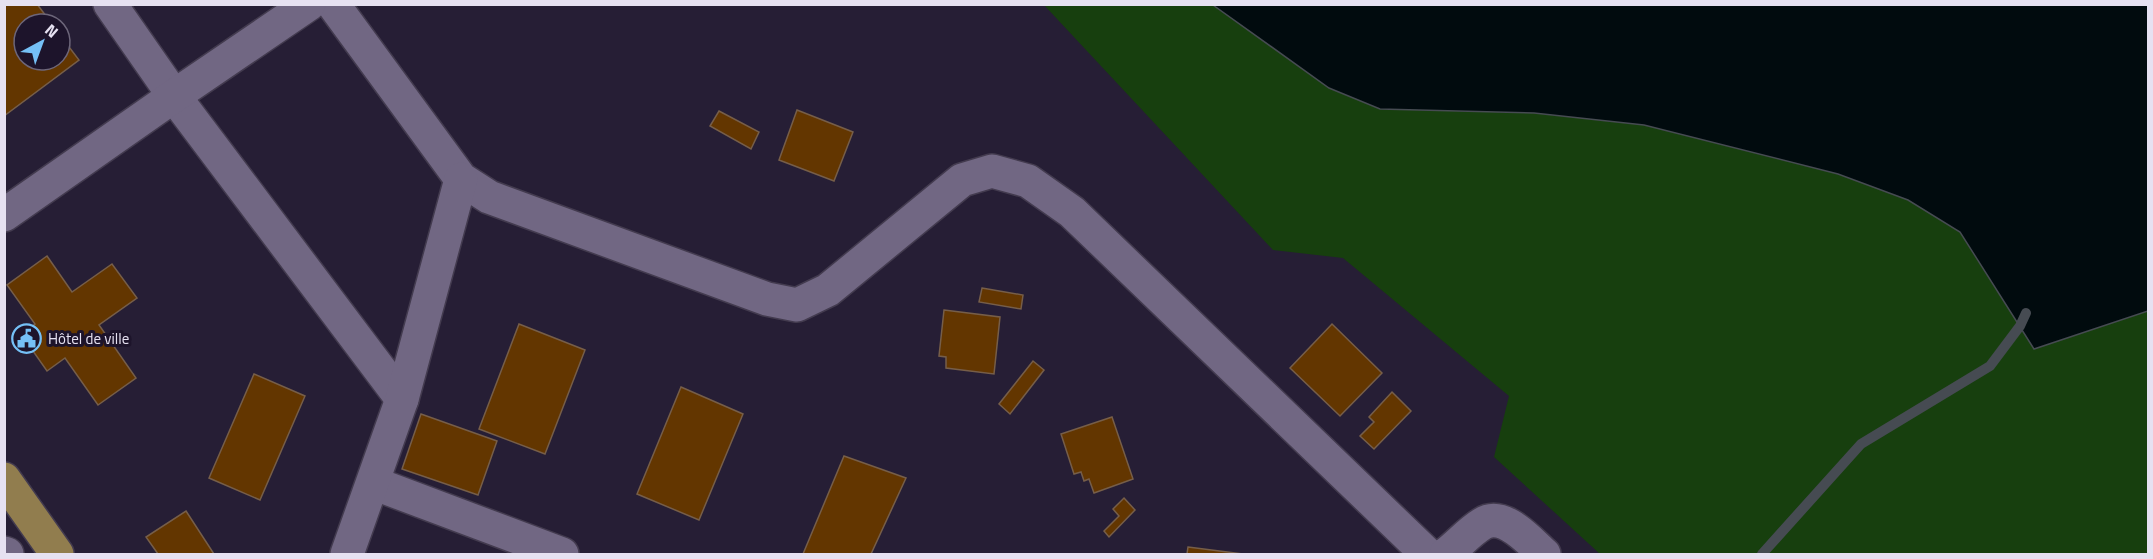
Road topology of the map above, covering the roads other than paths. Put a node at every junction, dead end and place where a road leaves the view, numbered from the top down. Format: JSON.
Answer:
{"nodes":[{"id":1,"x":110,"y":4,"type":"edge"},
{"id":2,"x":309,"y":4,"type":"edge"},
{"id":3,"x":333,"y":4,"type":"edge"},
{"id":4,"x":174,"y":96,"type":"junction"},
{"id":5,"x":461,"y":179,"type":"junction"},
{"id":6,"x":4,"y":215,"type":"edge"},
{"id":7,"x":402,"y":399,"type":"junction"},
{"id":8,"x":4,"y":479,"type":"edge"},
{"id":9,"x":373,"y":483,"type":"junction"},
{"id":10,"x":57,"y":555,"type":"edge"},
{"id":11,"x":347,"y":555,"type":"edge"},
{"id":12,"x":562,"y":555,"type":"edge"},
{"id":13,"x":1427,"y":555,"type":"edge"},
{"id":14,"x":1446,"y":555,"type":"edge"},
{"id":15,"x":1544,"y":555,"type":"edge"}],
"edges":[{"from":1,"to":4,"type":"street"},
{"from":2,"to":4,"type":"street"},
{"from":3,"to":5,"type":"street"},
{"from":4,"to":6,"type":"street"},
{"from":4,"to":7,"type":"street"},
{"from":5,"to":7,"type":"street"},
{"from":5,"to":13,"type":"street"},
{"from":7,"to":9,"type":"street"},
{"from":8,"to":10,"type":"main road"},
{"from":9,"to":11,"type":"street"},
{"from":9,"to":12,"type":"street"},
{"from":14,"to":15,"type":"street"}]}
